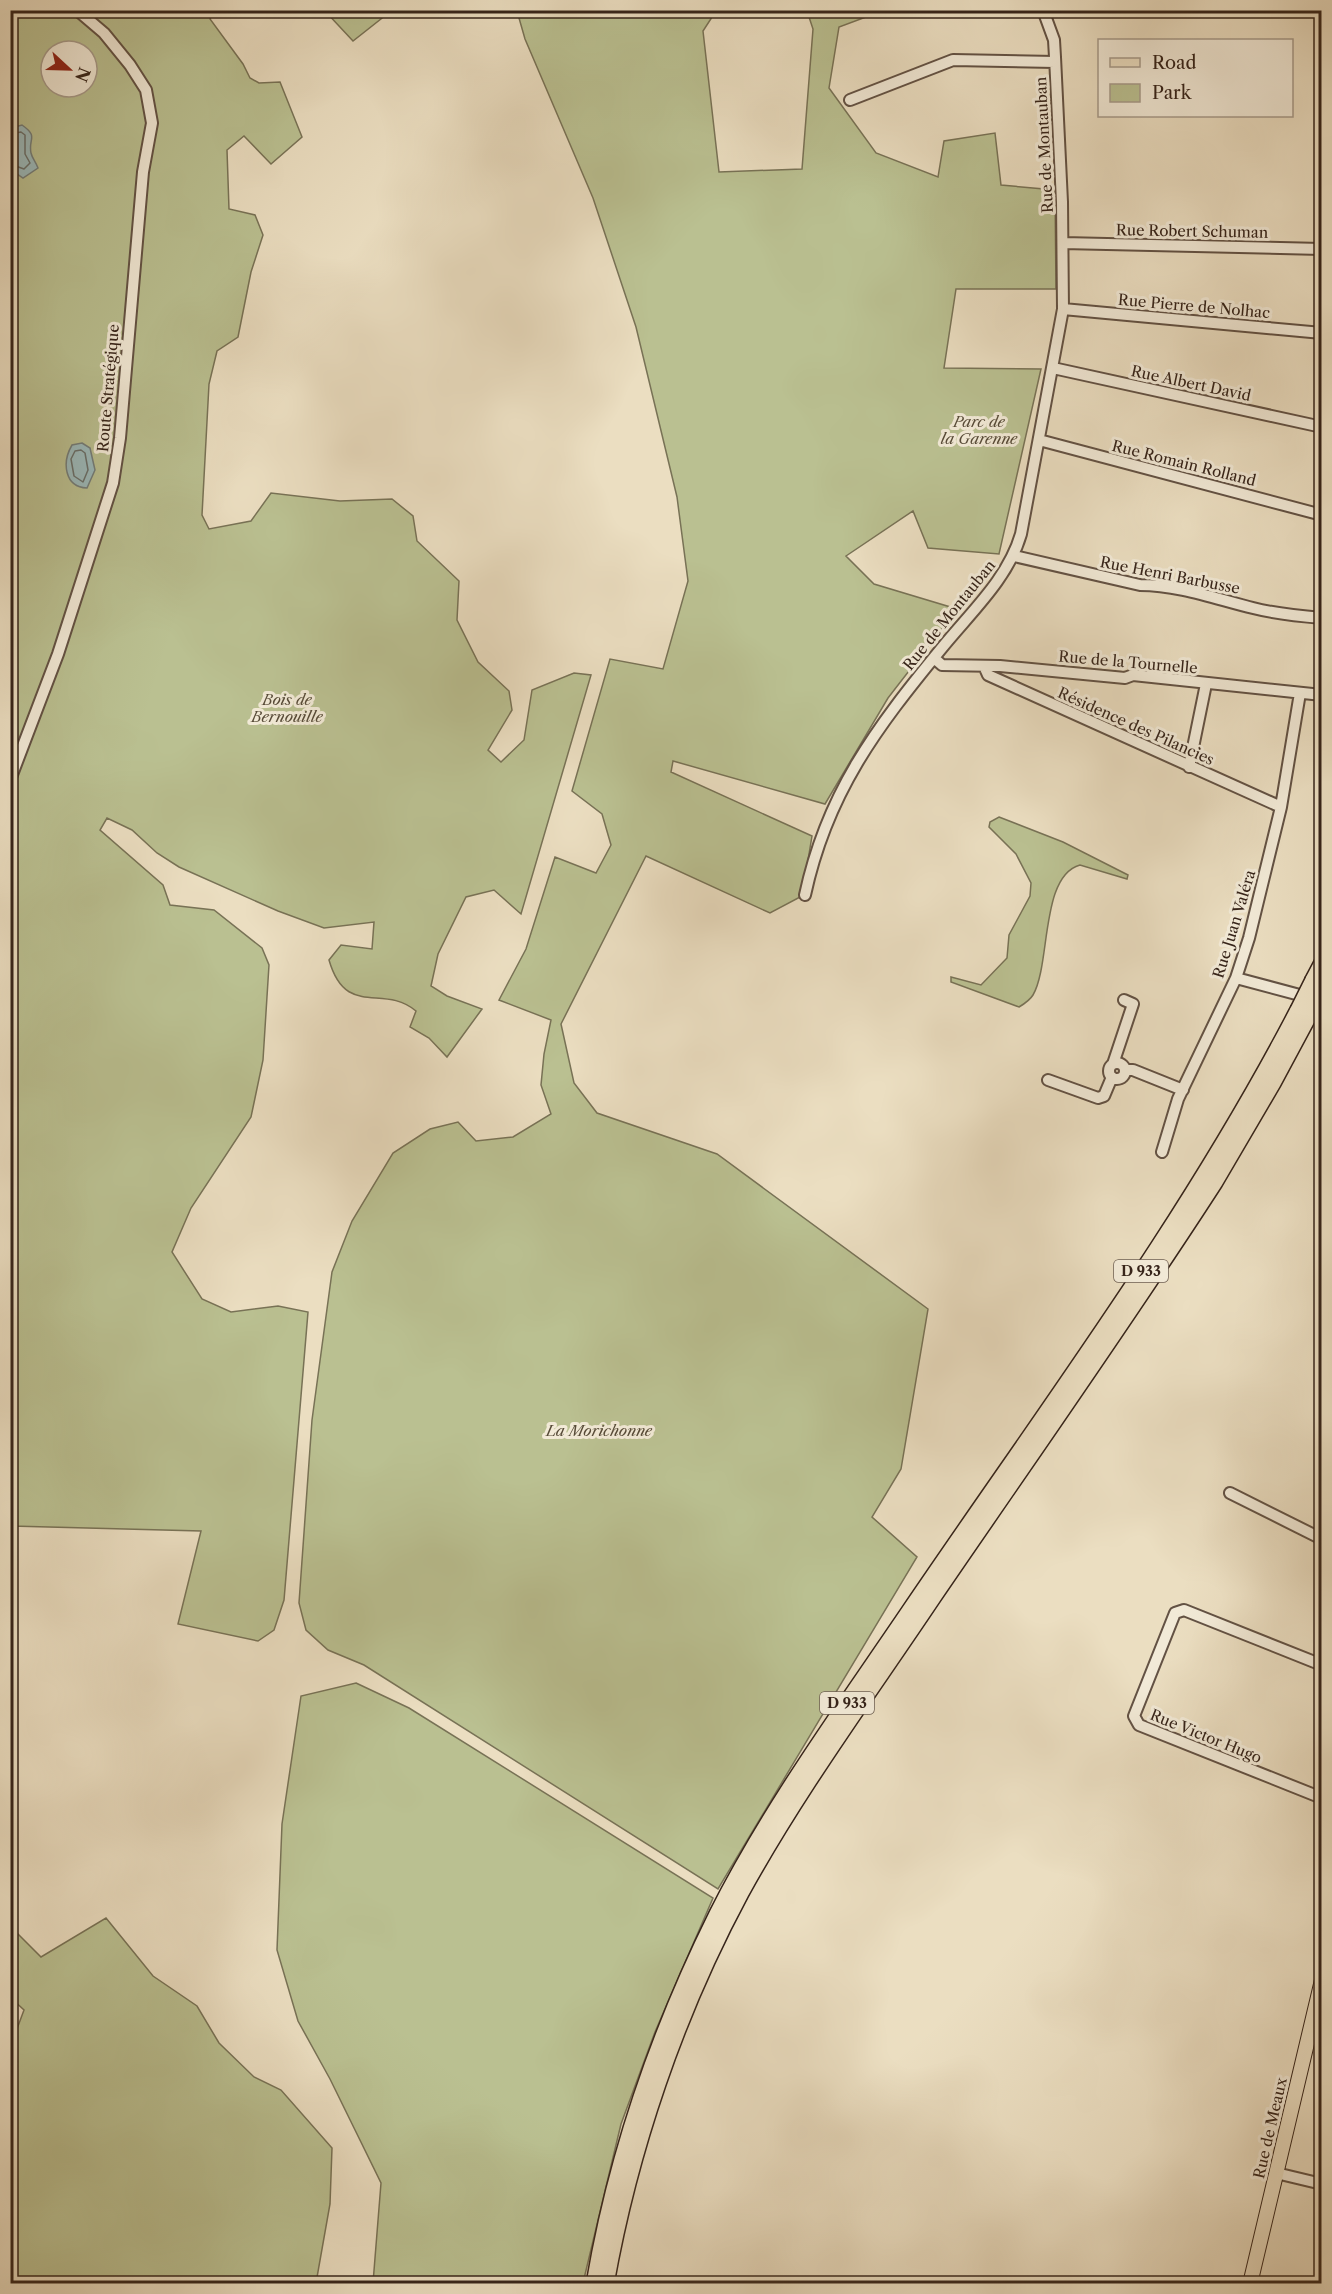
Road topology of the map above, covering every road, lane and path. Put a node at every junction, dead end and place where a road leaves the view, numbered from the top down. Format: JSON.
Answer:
{"nodes":[{"id":1,"x":77,"y":10,"type":"edge"},
{"id":2,"x":1043,"y":10,"type":"edge"},
{"id":3,"x":1055,"y":62,"type":"junction"},
{"id":4,"x":850,"y":100,"type":"dead end"},
{"id":5,"x":1063,"y":243,"type":"junction"},
{"id":6,"x":1322,"y":249,"type":"edge"},
{"id":7,"x":1063,"y":309,"type":"junction"},
{"id":8,"x":1322,"y":333,"type":"edge"},
{"id":9,"x":1053,"y":368,"type":"junction"},
{"id":10,"x":1322,"y":427,"type":"edge"},
{"id":11,"x":1039,"y":440,"type":"junction"},
{"id":12,"x":1322,"y":515,"type":"edge"},
{"id":13,"x":1014,"y":556,"type":"junction"},
{"id":14,"x":1322,"y":618,"type":"edge"},
{"id":15,"x":934,"y":658,"type":"junction"},
{"id":16,"x":984,"y":666,"type":"junction"},
{"id":17,"x":1206,"y":684,"type":"junction"},
{"id":18,"x":1300,"y":693,"type":"junction"},
{"id":19,"x":1322,"y":695,"type":"edge"},
{"id":20,"x":1189,"y":767,"type":"junction"},
{"id":21,"x":10,"y":780,"type":"edge"},
{"id":22,"x":1281,"y":807,"type":"junction"},
{"id":23,"x":805,"y":895,"type":"dead end"},
{"id":24,"x":1322,"y":963,"type":"edge"},
{"id":25,"x":1236,"y":978,"type":"junction"},
{"id":26,"x":1317,"y":985,"type":"edge"},
{"id":27,"x":1124,"y":1000,"type":"dead end"},
{"id":28,"x":1322,"y":1000,"type":"edge"},
{"id":29,"x":1113,"y":1064,"type":"junction"},
{"id":30,"x":1125,"y":1070,"type":"junction"},
{"id":31,"x":1112,"y":1077,"type":"junction"},
{"id":32,"x":1048,"y":1080,"type":"dead end"},
{"id":33,"x":1183,"y":1090,"type":"junction"},
{"id":34,"x":1162,"y":1152,"type":"dead end"},
{"id":35,"x":1230,"y":1493,"type":"dead end"},
{"id":36,"x":1322,"y":1539,"type":"edge"},
{"id":37,"x":1322,"y":1665,"type":"edge"},
{"id":38,"x":1322,"y":1798,"type":"edge"},
{"id":39,"x":723,"y":1916,"type":"junction"},
{"id":40,"x":1322,"y":1980,"type":"edge"},
{"id":41,"x":1315,"y":2038,"type":"edge"},
{"id":42,"x":1276,"y":2174,"type":"junction"},
{"id":43,"x":1322,"y":2184,"type":"edge"},
{"id":44,"x":594,"y":2283,"type":"edge"},
{"id":45,"x":606,"y":2283,"type":"edge"},
{"id":46,"x":1250,"y":2283,"type":"edge"}],
"edges":[{"from":1,"to":21,"type":"street","name":"Route Stratégique"},
{"from":2,"to":3,"type":"street","name":"Rue de Montauban"},
{"from":3,"to":4,"type":"street"},
{"from":3,"to":5,"type":"street","name":"Rue de Montauban"},
{"from":5,"to":6,"type":"street","name":"Rue Robert Schuman"},
{"from":5,"to":7,"type":"street","name":"Rue de Montauban"},
{"from":7,"to":8,"type":"street","name":"Rue Pierre de Nolhac"},
{"from":7,"to":9,"type":"street","name":"Rue de Montauban"},
{"from":9,"to":10,"type":"street","name":"Rue Albert David"},
{"from":9,"to":11,"type":"street","name":"Rue de Montauban"},
{"from":11,"to":12,"type":"street","name":"Rue Romain Rolland"},
{"from":11,"to":13,"type":"street","name":"Rue de Montauban"},
{"from":13,"to":14,"type":"street","name":"Rue Henri Barbusse"},
{"from":13,"to":15,"type":"street","name":"Rue de Montauban"},
{"from":15,"to":16,"type":"street","name":"Rue de la Tournelle"},
{"from":15,"to":23,"type":"street","name":"Rue de Montauban"},
{"from":16,"to":17,"type":"street","name":"Rue de la Tournelle"},
{"from":16,"to":20,"type":"street","name":"Résidence des Pilancies"},
{"from":17,"to":18,"type":"street","name":"Rue de la Tournelle"},
{"from":17,"to":20,"type":"street"},
{"from":18,"to":19,"type":"street","name":"Rue de la Tournelle"},
{"from":18,"to":22,"type":"street","name":"Rue Juan Valéra"},
{"from":20,"to":22,"type":"street","name":"Résidence des Pilancies"},
{"from":22,"to":25,"type":"street","name":"Rue Juan Valéra"},
{"from":24,"to":26,"type":"highway","number":"D 933"},
{"from":25,"to":28,"type":"street"},
{"from":25,"to":33,"type":"street","name":"Rue Juan Valéra"},
{"from":26,"to":39,"type":"highway","number":"D 933","bridge":true},
{"from":27,"to":29,"type":"street"},
{"from":29,"to":30,"type":"street"},
{"from":29,"to":31,"type":"street"},
{"from":30,"to":31,"type":"street"},
{"from":30,"to":33,"type":"street"},
{"from":31,"to":32,"type":"street"},
{"from":33,"to":34,"type":"street","name":"Rue Juan Valéra"},
{"from":35,"to":36,"type":"street"},
{"from":37,"to":38,"type":"street","name":"Rue Victor Hugo"},
{"from":39,"to":44,"type":"highway","number":"D 933"},
{"from":39,"to":45,"type":"highway","number":"D 933"},
{"from":40,"to":41,"type":"main road","name":"Rue de Meaux"},
{"from":41,"to":42,"type":"main road","name":"Rue de Meaux"},
{"from":42,"to":43,"type":"street"},
{"from":42,"to":46,"type":"main road","name":"Rue de Meaux"}]}
